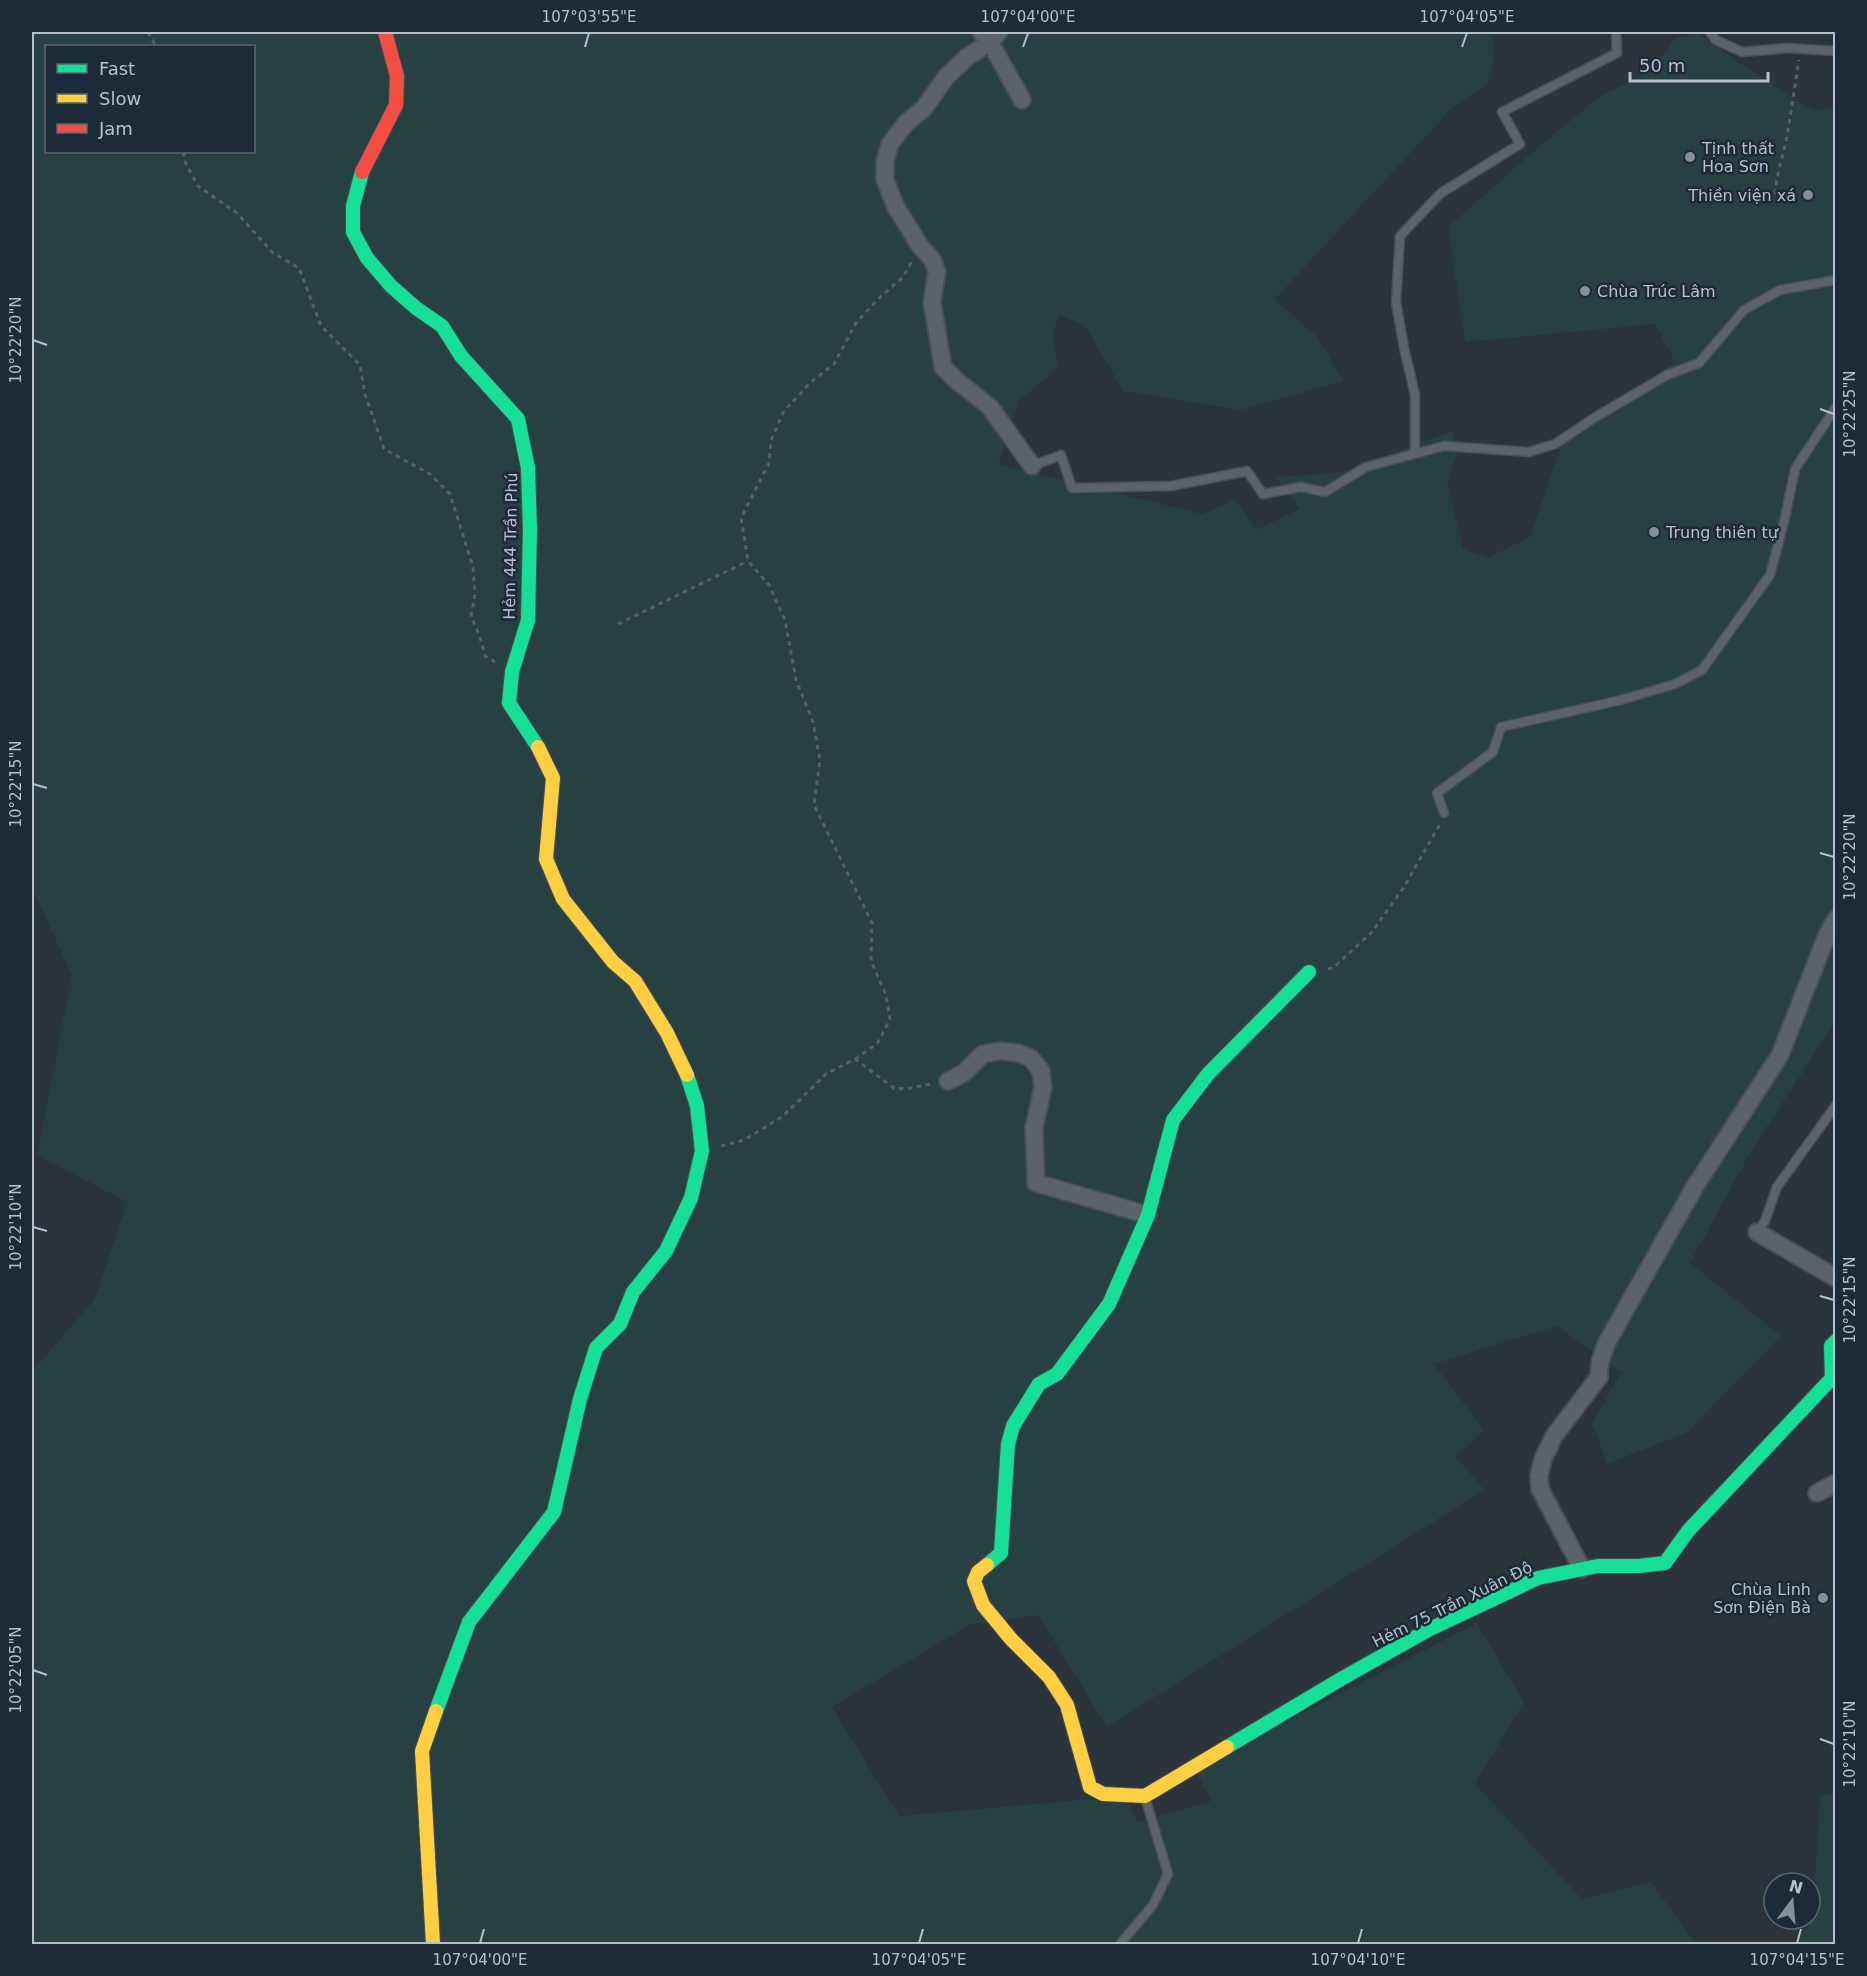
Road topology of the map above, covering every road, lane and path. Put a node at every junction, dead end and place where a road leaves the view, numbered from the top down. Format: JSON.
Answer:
{"nodes":[{"id":1,"x":385,"y":32,"type":"edge"},
{"id":2,"x":1616,"y":32,"type":"edge"},
{"id":3,"x":1710,"y":32,"type":"edge"},
{"id":4,"x":990,"y":35,"type":"edge"},
{"id":5,"x":1801,"y":49,"type":"junction"},
{"id":6,"x":1836,"y":51,"type":"edge"},
{"id":7,"x":1022,"y":100,"type":"dead end"},
{"id":8,"x":183,"y":153,"type":"edge"},
{"id":9,"x":1775,"y":194,"type":"dead end"},
{"id":10,"x":921,"y":246,"type":"junction"},
{"id":11,"x":1836,"y":280,"type":"edge"},
{"id":12,"x":1836,"y":407,"type":"edge"},
{"id":13,"x":1415,"y":453,"type":"junction"},
{"id":14,"x":1032,"y":466,"type":"joint"},
{"id":15,"x":748,"y":561,"type":"junction"},
{"id":16,"x":618,"y":624,"type":"dead end"},
{"id":17,"x":512,"y":672,"type":"junction"},
{"id":18,"x":1444,"y":813,"type":"joint"},
{"id":19,"x":1836,"y":920,"type":"edge"},
{"id":20,"x":1309,"y":972,"type":"joint"},
{"id":21,"x":855,"y":1059,"type":"junction"},
{"id":22,"x":948,"y":1081,"type":"joint"},
{"id":23,"x":1836,"y":1105,"type":"edge"},
{"id":24,"x":702,"y":1151,"type":"junction"},
{"id":25,"x":1148,"y":1215,"type":"junction"},
{"id":26,"x":1757,"y":1232,"type":"joint"},
{"id":27,"x":1836,"y":1278,"type":"edge"},
{"id":28,"x":1836,"y":1341,"type":"edge"},
{"id":29,"x":1836,"y":1483,"type":"edge"},
{"id":30,"x":1817,"y":1493,"type":"dead end"},
{"id":31,"x":1582,"y":1569,"type":"junction"},
{"id":32,"x":1145,"y":1796,"type":"junction"},
{"id":33,"x":433,"y":1944,"type":"edge"},
{"id":34,"x":1120,"y":1944,"type":"edge"}],
"edges":[{"from":1,"to":17,"type":"street","name":"Hẻm 444 Trần Phú"},
{"from":2,"to":13,"type":"lane"},
{"from":3,"to":5,"type":"lane"},
{"from":4,"to":7,"type":"street"},
{"from":4,"to":10,"type":"street"},
{"from":5,"to":6,"type":"lane"},
{"from":5,"to":9,"type":"path"},
{"from":8,"to":17,"type":"path"},
{"from":10,"to":14,"type":"street"},
{"from":10,"to":15,"type":"path"},
{"from":11,"to":13,"type":"lane"},
{"from":12,"to":18,"type":"lane"},
{"from":13,"to":14,"type":"lane"},
{"from":15,"to":16,"type":"path"},
{"from":15,"to":21,"type":"path"},
{"from":17,"to":24,"type":"street","name":"Hẻm 444 Trần Phú"},
{"from":18,"to":20,"type":"path"},
{"from":19,"to":31,"type":"street"},
{"from":20,"to":25,"type":"street"},
{"from":21,"to":22,"type":"path"},
{"from":21,"to":24,"type":"path"},
{"from":22,"to":25,"type":"street"},
{"from":23,"to":26,"type":"lane"},
{"from":24,"to":33,"type":"street"},
{"from":25,"to":32,"type":"street"},
{"from":26,"to":27,"type":"street"},
{"from":28,"to":31,"type":"street","name":"Hẻm 75 Trần Xuân Độ"},
{"from":29,"to":30,"type":"street"},
{"from":31,"to":32,"type":"street","name":"Hẻm 75 Trần Xuân Độ"},
{"from":32,"to":34,"type":"lane"}]}
